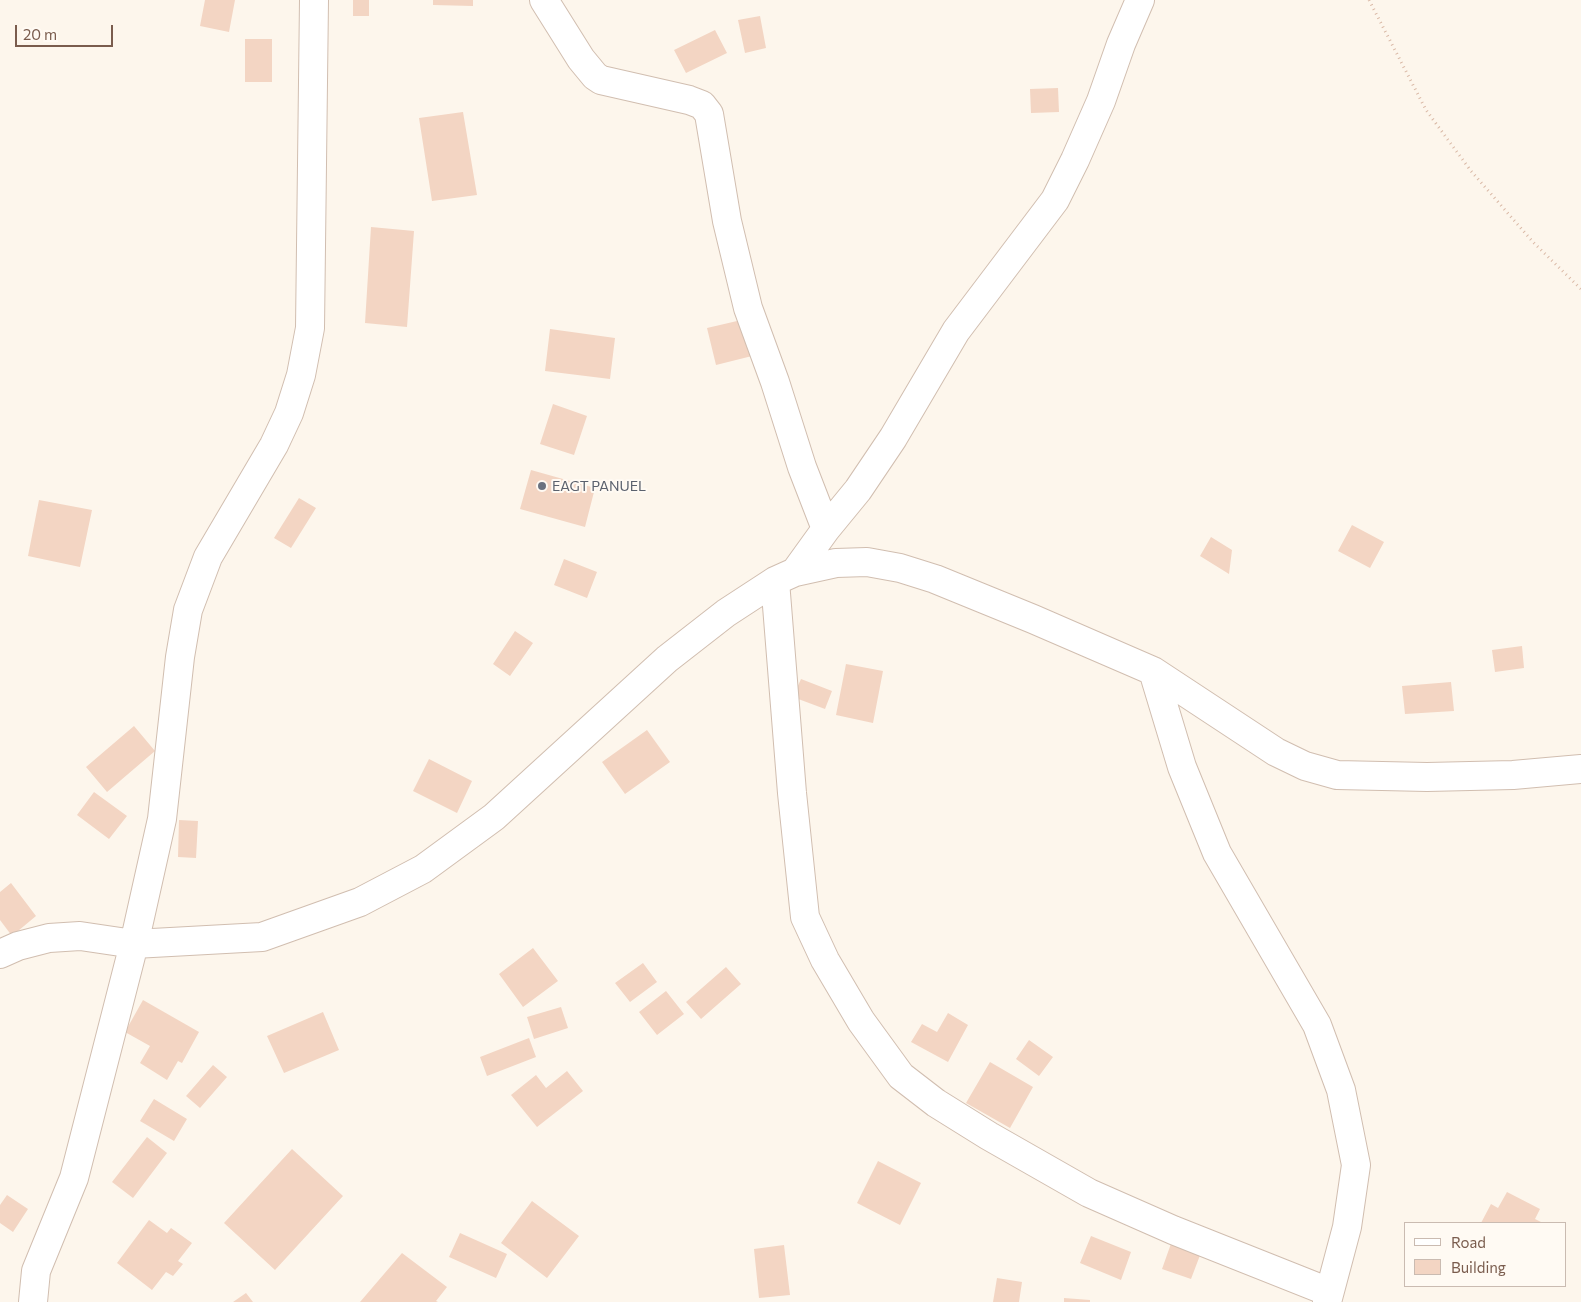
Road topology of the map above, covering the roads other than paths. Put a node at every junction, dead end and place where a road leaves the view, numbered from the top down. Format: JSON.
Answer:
{"nodes":[{"id":1,"x":314,"y":0,"type":"edge"},
{"id":2,"x":544,"y":0,"type":"edge"},
{"id":3,"x":1140,"y":0,"type":"edge"},
{"id":4,"x":826,"y":529,"type":"junction"},
{"id":5,"x":785,"y":576,"type":"junction"},
{"id":6,"x":1153,"y":671,"type":"junction"},
{"id":7,"x":1581,"y":769,"type":"edge"},
{"id":8,"x":134,"y":944,"type":"junction"},
{"id":9,"x":0,"y":954,"type":"edge"},
{"id":10,"x":1328,"y":1297,"type":"edge"},
{"id":11,"x":32,"y":1302,"type":"edge"}],
"edges":[{"from":1,"to":8,"type":"street"},
{"from":2,"to":4,"type":"street"},
{"from":3,"to":4,"type":"street"},
{"from":4,"to":5,"type":"street"},
{"from":5,"to":6,"type":"street"},
{"from":5,"to":8,"type":"street"},
{"from":5,"to":10,"type":"street"},
{"from":6,"to":7,"type":"street"},
{"from":6,"to":10,"type":"street"},
{"from":8,"to":9,"type":"street"},
{"from":8,"to":11,"type":"street"}]}
